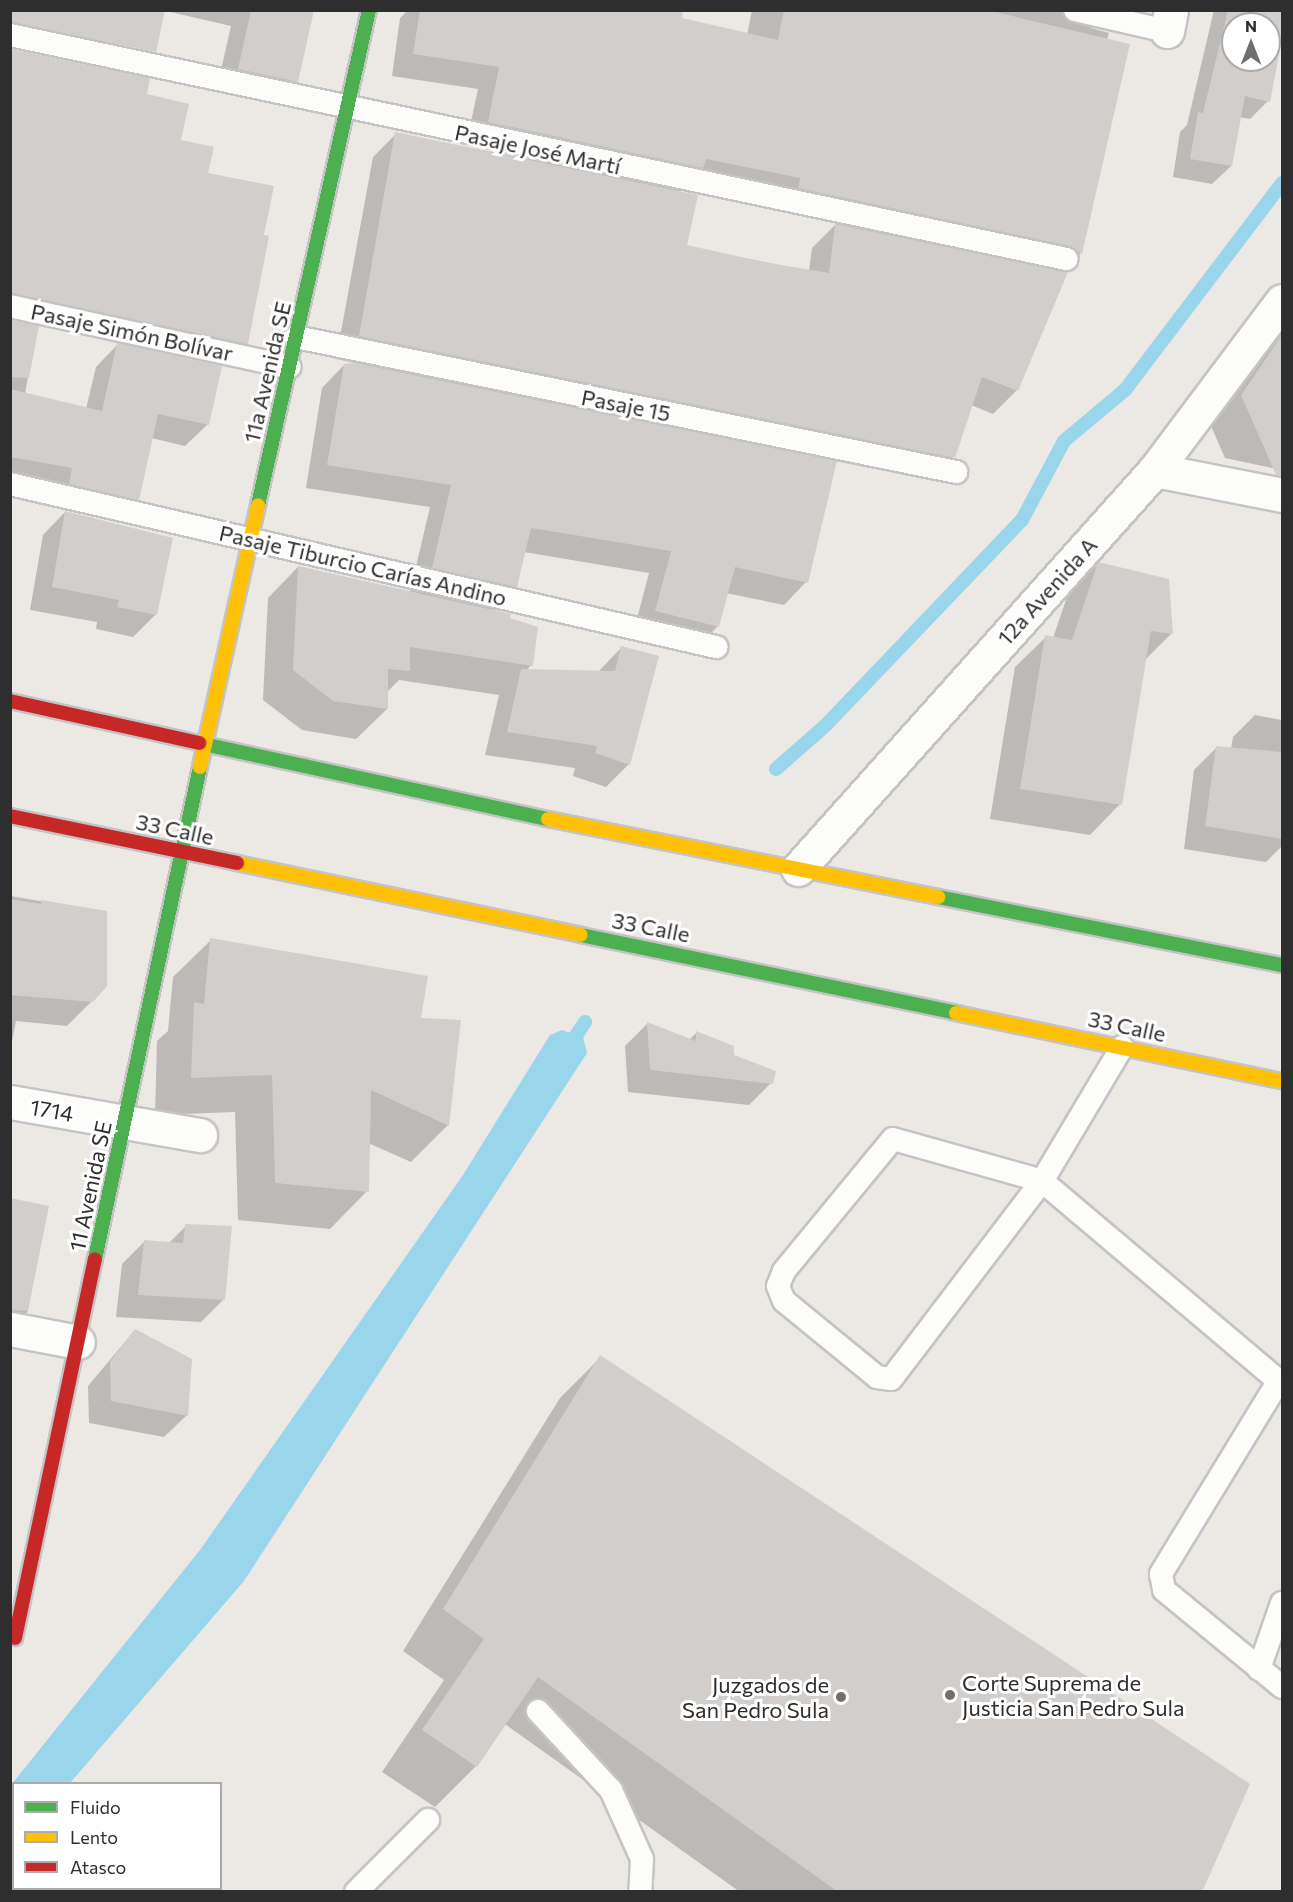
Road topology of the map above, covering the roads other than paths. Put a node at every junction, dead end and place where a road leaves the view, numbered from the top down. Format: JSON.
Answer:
{"nodes":[{"id":1,"x":369,"y":10,"type":"edge"},
{"id":2,"x":1075,"y":10,"type":"edge"},
{"id":3,"x":1169,"y":21,"type":"edge"},
{"id":4,"x":10,"y":35,"type":"edge"},
{"id":5,"x":347,"y":109,"type":"junction"},
{"id":6,"x":1067,"y":259,"type":"dead end"},
{"id":7,"x":1282,"y":301,"type":"edge"},
{"id":8,"x":10,"y":306,"type":"edge"},
{"id":9,"x":296,"y":338,"type":"junction"},
{"id":10,"x":289,"y":367,"type":"junction"},
{"id":11,"x":1155,"y":470,"type":"junction"},
{"id":12,"x":956,"y":472,"type":"dead end"},
{"id":13,"x":10,"y":484,"type":"edge"},
{"id":14,"x":1282,"y":495,"type":"edge"},
{"id":15,"x":250,"y":538,"type":"junction"},
{"id":16,"x":716,"y":648,"type":"dead end"},
{"id":17,"x":10,"y":701,"type":"edge"},
{"id":18,"x":205,"y":742,"type":"junction"},
{"id":19,"x":10,"y":816,"type":"edge"},
{"id":20,"x":183,"y":852,"type":"junction"},
{"id":21,"x":798,"y":869,"type":"junction"},
{"id":22,"x":1282,"y":965,"type":"edge"},
{"id":23,"x":1122,"y":1047,"type":"junction"},
{"id":24,"x":1282,"y":1081,"type":"edge"},
{"id":25,"x":10,"y":1102,"type":"edge"},
{"id":26,"x":126,"y":1123,"type":"junction"},
{"id":27,"x":200,"y":1135,"type":"dead end"},
{"id":28,"x":1042,"y":1181,"type":"junction"},
{"id":29,"x":10,"y":1329,"type":"edge"},
{"id":30,"x":78,"y":1342,"type":"junction"},
{"id":31,"x":1280,"y":1383,"type":"edge"},
{"id":32,"x":21,"y":1564,"type":"edge"},
{"id":33,"x":1282,"y":1603,"type":"edge"},
{"id":34,"x":15,"y":1638,"type":"dead end"},
{"id":35,"x":1258,"y":1669,"type":"junction"},
{"id":36,"x":1282,"y":1688,"type":"edge"},
{"id":37,"x":538,"y":1711,"type":"dead end"},
{"id":38,"x":428,"y":1820,"type":"dead end"},
{"id":39,"x":356,"y":1892,"type":"edge"},
{"id":40,"x":640,"y":1892,"type":"edge"}],
"edges":[{"from":1,"to":5,"type":"main road","name":"11a Avenida SE"},
{"from":2,"to":3,"type":"lane"},
{"from":4,"to":5,"type":"lane","name":"Pasaje José Martí"},
{"from":5,"to":6,"type":"lane","name":"Pasaje José Martí"},
{"from":5,"to":9,"type":"main road","name":"11a Avenida SE"},
{"from":7,"to":11,"type":"street","name":"12a Avenida A"},
{"from":8,"to":10,"type":"lane","name":"Pasaje Simón Bolívar"},
{"from":9,"to":10,"type":"main road","name":"11a Avenida SE"},
{"from":9,"to":12,"type":"lane","name":"Pasaje 15"},
{"from":10,"to":15,"type":"main road","name":"11a Avenida SE"},
{"from":11,"to":14,"type":"street"},
{"from":11,"to":21,"type":"street","name":"12a Avenida A"},
{"from":13,"to":15,"type":"lane","name":"Pasaje Tiburcio Carías Andino"},
{"from":15,"to":16,"type":"lane","name":"Pasaje Tiburcio Carías Andino"},
{"from":15,"to":18,"type":"main road","name":"11a Avenida SE"},
{"from":17,"to":18,"type":"main road"},
{"from":18,"to":20,"type":"main road","name":"11 Avenida SE"},
{"from":18,"to":21,"type":"main road"},
{"from":19,"to":20,"type":"main road","name":"33 Calle"},
{"from":20,"to":23,"type":"main road","name":"33 Calle"},
{"from":20,"to":26,"type":"main road","name":"11 Avenida SE"},
{"from":21,"to":22,"type":"main road"},
{"from":23,"to":24,"type":"main road","name":"33 Calle"},
{"from":23,"to":28,"type":"lane"},
{"from":25,"to":26,"type":"street","name":"1714"},
{"from":26,"to":27,"type":"street","name":"1714"},
{"from":26,"to":30,"type":"main road","name":"11 Avenida SE"},
{"from":28,"to":28,"type":"lane"},
{"from":28,"to":31,"type":"lane"},
{"from":29,"to":30,"type":"street"},
{"from":30,"to":32,"type":"main road","name":"11 Avenida SE"},
{"from":31,"to":35,"type":"lane"},
{"from":32,"to":34,"type":"main road","name":"11 Avenida SE"},
{"from":33,"to":35,"type":"lane"},
{"from":35,"to":36,"type":"lane"},
{"from":37,"to":40,"type":"lane"},
{"from":38,"to":39,"type":"lane"}]}
